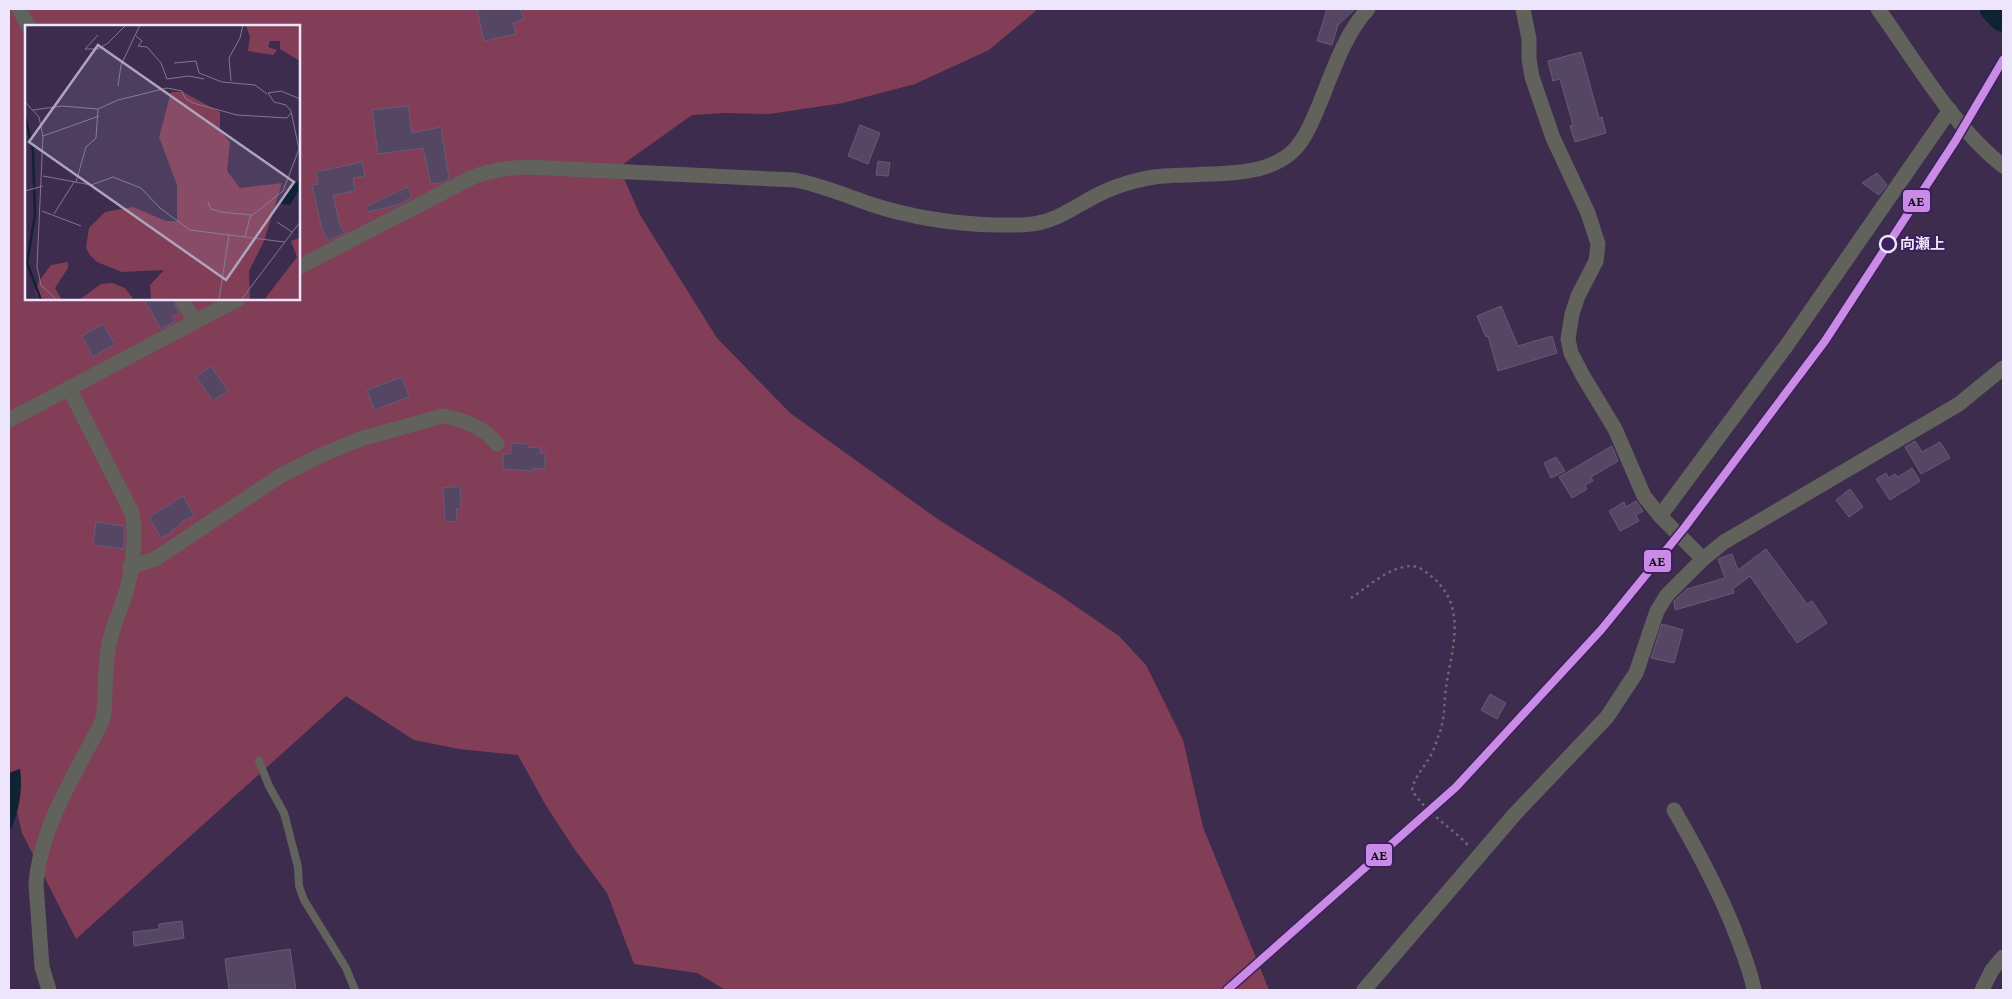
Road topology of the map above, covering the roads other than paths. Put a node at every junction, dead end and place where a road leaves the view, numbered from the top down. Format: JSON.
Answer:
{"nodes":[{"id":1,"x":19,"y":9,"type":"edge"},
{"id":2,"x":1368,"y":9,"type":"edge"},
{"id":3,"x":1524,"y":9,"type":"edge"},
{"id":4,"x":1878,"y":9,"type":"edge"},
{"id":5,"x":27,"y":25,"type":"edge"},
{"id":6,"x":1950,"y":110,"type":"junction"},
{"id":7,"x":2003,"y":166,"type":"edge"},
{"id":8,"x":300,"y":266,"type":"edge"},
{"id":9,"x":183,"y":300,"type":"edge"},
{"id":10,"x":236,"y":300,"type":"edge"},
{"id":11,"x":195,"y":322,"type":"junction"},
{"id":12,"x":2003,"y":368,"type":"edge"},
{"id":13,"x":69,"y":388,"type":"junction"},
{"id":14,"x":9,"y":420,"type":"edge"},
{"id":15,"x":497,"y":444,"type":"dead end"},
{"id":16,"x":1660,"y":516,"type":"junction"},
{"id":17,"x":1703,"y":558,"type":"junction"},
{"id":18,"x":130,"y":567,"type":"junction"},
{"id":19,"x":259,"y":761,"type":"dead end"},
{"id":20,"x":1674,"y":810,"type":"dead end"},
{"id":21,"x":2003,"y":957,"type":"edge"},
{"id":22,"x":49,"y":990,"type":"edge"},
{"id":23,"x":355,"y":990,"type":"edge"},
{"id":24,"x":1364,"y":990,"type":"edge"},
{"id":25,"x":1754,"y":990,"type":"edge"},
{"id":26,"x":1982,"y":990,"type":"edge"}],
"edges":[{"from":1,"to":5,"type":"street"},
{"from":2,"to":8,"type":"street"},
{"from":3,"to":16,"type":"street"},
{"from":4,"to":6,"type":"street"},
{"from":6,"to":7,"type":"street"},
{"from":6,"to":16,"type":"street"},
{"from":9,"to":11,"type":"street"},
{"from":10,"to":11,"type":"street"},
{"from":11,"to":13,"type":"street"},
{"from":12,"to":17,"type":"street"},
{"from":13,"to":14,"type":"street"},
{"from":13,"to":18,"type":"street"},
{"from":15,"to":18,"type":"street"},
{"from":16,"to":17,"type":"street"},
{"from":17,"to":24,"type":"street"},
{"from":18,"to":22,"type":"street"},
{"from":19,"to":23,"type":"lane"},
{"from":20,"to":25,"type":"street"},
{"from":21,"to":26,"type":"street"}]}
